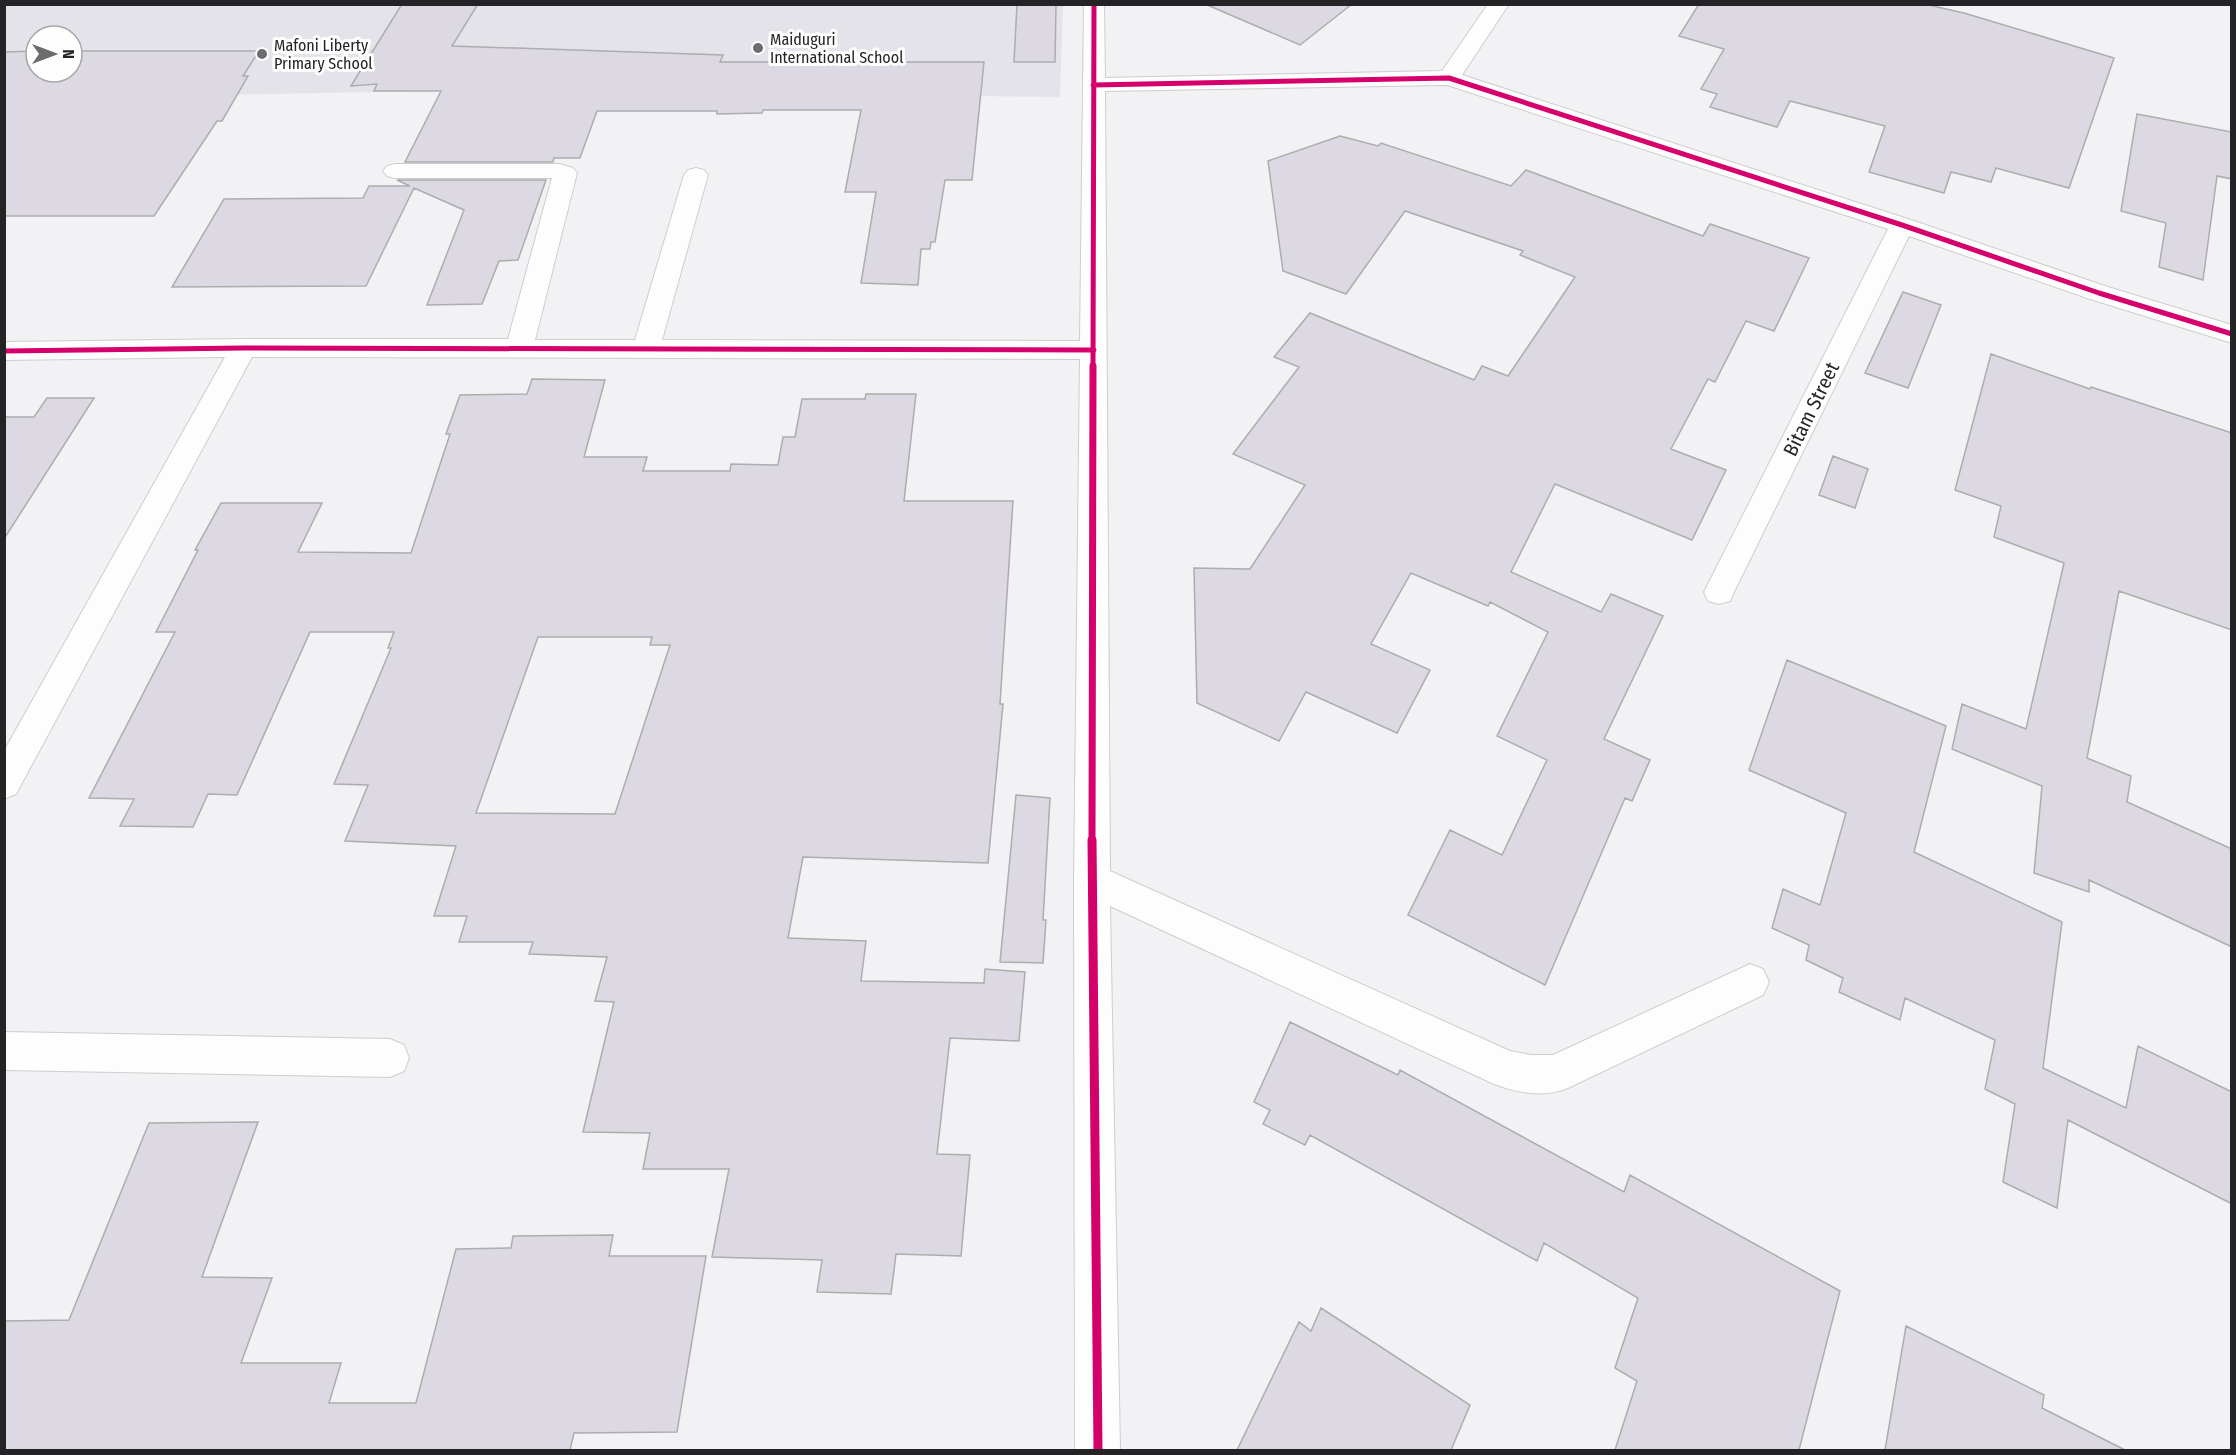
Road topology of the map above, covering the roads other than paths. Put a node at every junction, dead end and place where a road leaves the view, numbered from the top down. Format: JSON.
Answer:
{"nodes":[{"id":1,"x":1094,"y":4,"type":"edge"},
{"id":2,"x":1499,"y":4,"type":"edge"},
{"id":3,"x":1449,"y":78,"type":"junction"},
{"id":4,"x":1093,"y":85,"type":"junction"},
{"id":5,"x":395,"y":171,"type":"dead end"},
{"id":6,"x":696,"y":175,"type":"dead end"},
{"id":7,"x":1902,"y":225,"type":"junction"},
{"id":8,"x":2232,"y":334,"type":"edge"},
{"id":9,"x":244,"y":348,"type":"junction"},
{"id":10,"x":519,"y":349,"type":"junction"},
{"id":11,"x":646,"y":349,"type":"junction"},
{"id":12,"x":1094,"y":350,"type":"junction"},
{"id":13,"x":4,"y":351,"type":"edge"},
{"id":14,"x":1719,"y":592,"type":"dead end"},
{"id":15,"x":4,"y":784,"type":"edge"},
{"id":16,"x":1092,"y":880,"type":"junction"},
{"id":17,"x":1750,"y":981,"type":"dead end"},
{"id":18,"x":4,"y":1051,"type":"edge"},
{"id":19,"x":390,"y":1058,"type":"dead end"},
{"id":20,"x":1098,"y":1450,"type":"edge"}],
"edges":[{"from":1,"to":4,"type":"street"},
{"from":2,"to":3,"type":"street"},
{"from":3,"to":4,"type":"street"},
{"from":3,"to":7,"type":"street"},
{"from":4,"to":12,"type":"street"},
{"from":5,"to":10,"type":"street"},
{"from":6,"to":11,"type":"street"},
{"from":7,"to":8,"type":"street"},
{"from":7,"to":14,"type":"street","name":"Bitam Street"},
{"from":9,"to":10,"type":"street"},
{"from":9,"to":13,"type":"street"},
{"from":9,"to":15,"type":"street"},
{"from":10,"to":11,"type":"street"},
{"from":11,"to":12,"type":"street"},
{"from":12,"to":16,"type":"street"},
{"from":16,"to":17,"type":"street"},
{"from":16,"to":20,"type":"street"},
{"from":18,"to":19,"type":"street"}]}
